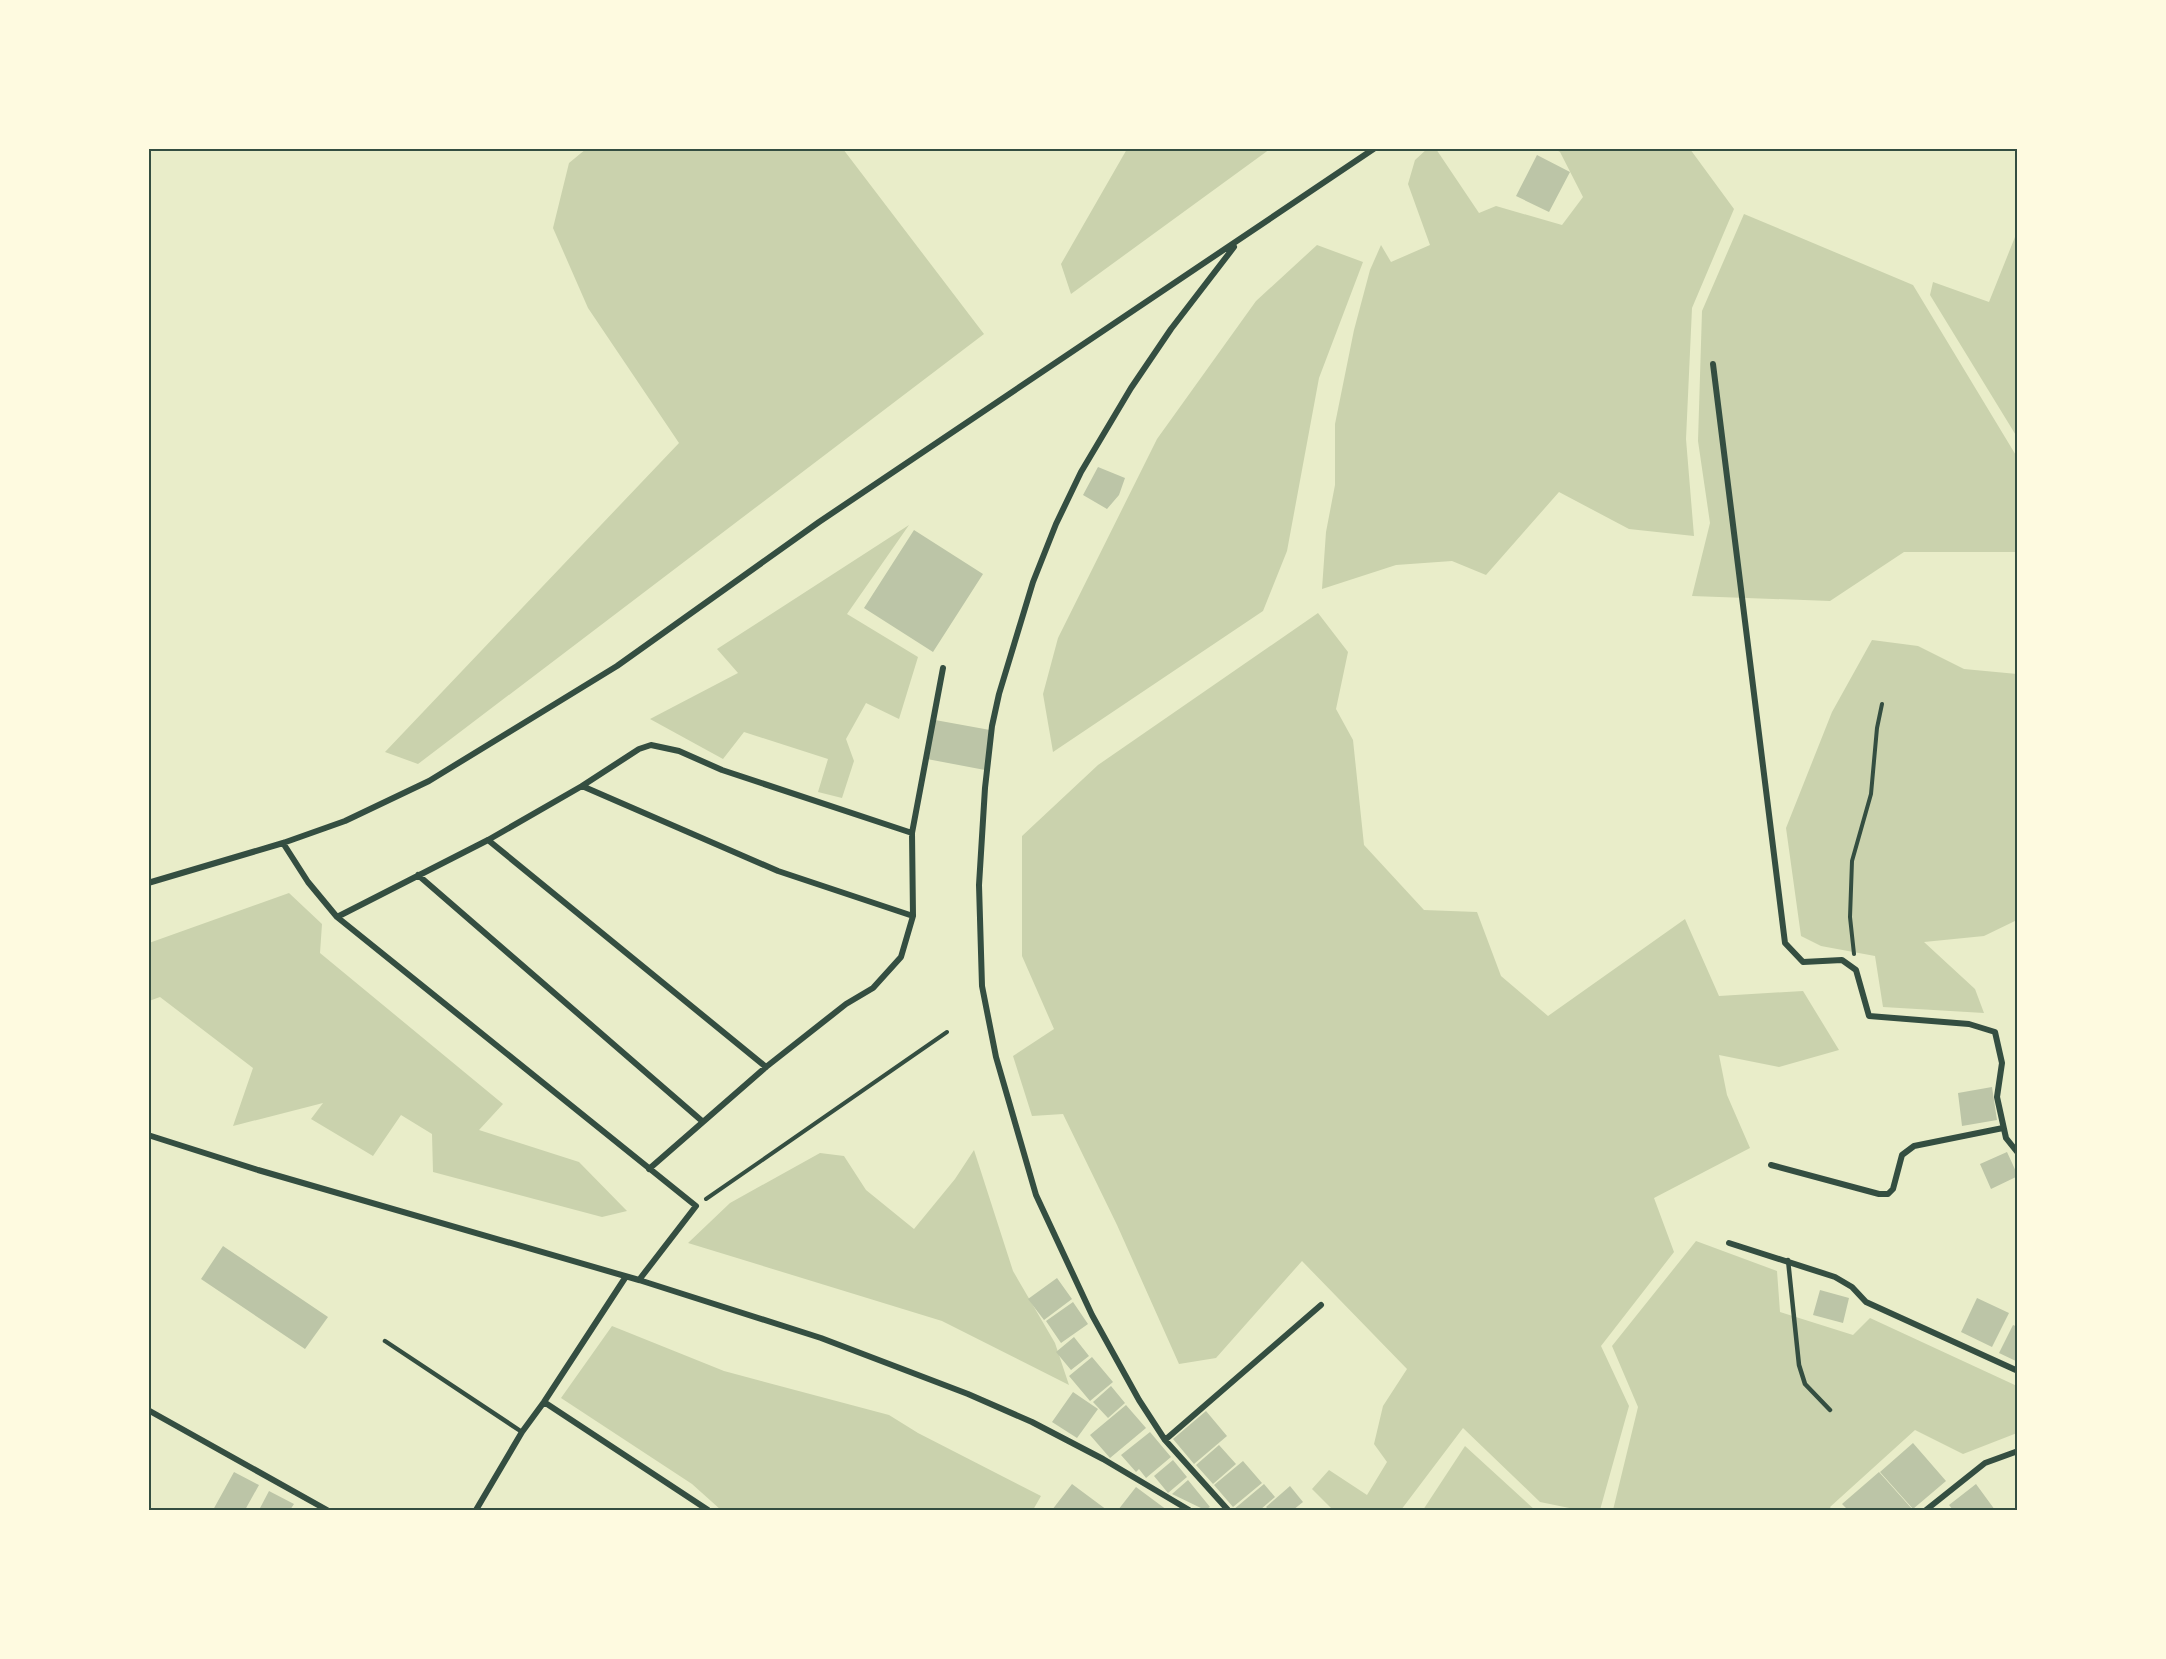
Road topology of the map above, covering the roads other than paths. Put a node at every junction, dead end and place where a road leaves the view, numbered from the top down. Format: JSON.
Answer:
{"nodes":[{"id":1,"x":1375,"y":148,"type":"edge"},
{"id":2,"x":1238,"y":242,"type":"junction"},
{"id":3,"x":1713,"y":364,"type":"dead end"},
{"id":4,"x":943,"y":668,"type":"dead end"},
{"id":5,"x":582,"y":786,"type":"junction"},
{"id":6,"x":912,"y":833,"type":"junction"},
{"id":7,"x":489,"y":840,"type":"junction"},
{"id":8,"x":283,"y":843,"type":"junction"},
{"id":9,"x":418,"y":875,"type":"junction"},
{"id":10,"x":148,"y":883,"type":"edge"},
{"id":11,"x":337,"y":916,"type":"junction"},
{"id":12,"x":913,"y":916,"type":"junction"},
{"id":13,"x":766,"y":1067,"type":"junction"},
{"id":14,"x":702,"y":1121,"type":"junction"},
{"id":15,"x":2003,"y":1128,"type":"junction"},
{"id":16,"x":148,"y":1135,"type":"edge"},
{"id":17,"x":2018,"y":1153,"type":"edge"},
{"id":18,"x":1772,"y":1165,"type":"dead end"},
{"id":19,"x":649,"y":1168,"type":"junction"},
{"id":20,"x":1729,"y":1243,"type":"dead end"},
{"id":21,"x":1788,"y":1260,"type":"junction"},
{"id":22,"x":625,"y":1278,"type":"junction"},
{"id":23,"x":639,"y":1280,"type":"junction"},
{"id":24,"x":1321,"y":1305,"type":"dead end"},
{"id":25,"x":385,"y":1341,"type":"dead end"},
{"id":26,"x":2018,"y":1371,"type":"edge"},
{"id":27,"x":544,"y":1402,"type":"junction"},
{"id":28,"x":148,"y":1410,"type":"edge"},
{"id":29,"x":1830,"y":1410,"type":"dead end"},
{"id":30,"x":522,"y":1431,"type":"junction"},
{"id":31,"x":1165,"y":1440,"type":"junction"},
{"id":32,"x":2018,"y":1451,"type":"edge"},
{"id":33,"x":327,"y":1510,"type":"edge"},
{"id":34,"x":476,"y":1510,"type":"edge"},
{"id":35,"x":708,"y":1510,"type":"edge"},
{"id":36,"x":1189,"y":1510,"type":"edge"},
{"id":37,"x":1228,"y":1510,"type":"edge"},
{"id":38,"x":1926,"y":1510,"type":"edge"}],
"edges":[{"from":1,"to":2,"type":"street"},
{"from":2,"to":8,"type":"street"},
{"from":2,"to":31,"type":"street"},
{"from":3,"to":15,"type":"street"},
{"from":4,"to":6,"type":"street"},
{"from":5,"to":6,"type":"street"},
{"from":5,"to":7,"type":"street"},
{"from":5,"to":12,"type":"street"},
{"from":6,"to":12,"type":"street"},
{"from":7,"to":9,"type":"street"},
{"from":7,"to":13,"type":"street"},
{"from":8,"to":10,"type":"street"},
{"from":8,"to":11,"type":"street"},
{"from":9,"to":11,"type":"street"},
{"from":9,"to":14,"type":"street"},
{"from":11,"to":19,"type":"street"},
{"from":12,"to":13,"type":"street"},
{"from":13,"to":14,"type":"street"},
{"from":14,"to":19,"type":"street"},
{"from":15,"to":17,"type":"street"},
{"from":15,"to":18,"type":"street"},
{"from":16,"to":22,"type":"street"},
{"from":19,"to":23,"type":"street"},
{"from":20,"to":21,"type":"street"},
{"from":21,"to":26,"type":"street"},
{"from":21,"to":29,"type":"lane"},
{"from":22,"to":23,"type":"street"},
{"from":22,"to":27,"type":"street"},
{"from":23,"to":36,"type":"street"},
{"from":24,"to":31,"type":"street"},
{"from":25,"to":30,"type":"lane"},
{"from":27,"to":30,"type":"street"},
{"from":27,"to":35,"type":"street"},
{"from":28,"to":33,"type":"street"},
{"from":30,"to":34,"type":"street"},
{"from":31,"to":37,"type":"street"},
{"from":32,"to":38,"type":"street"}]}
